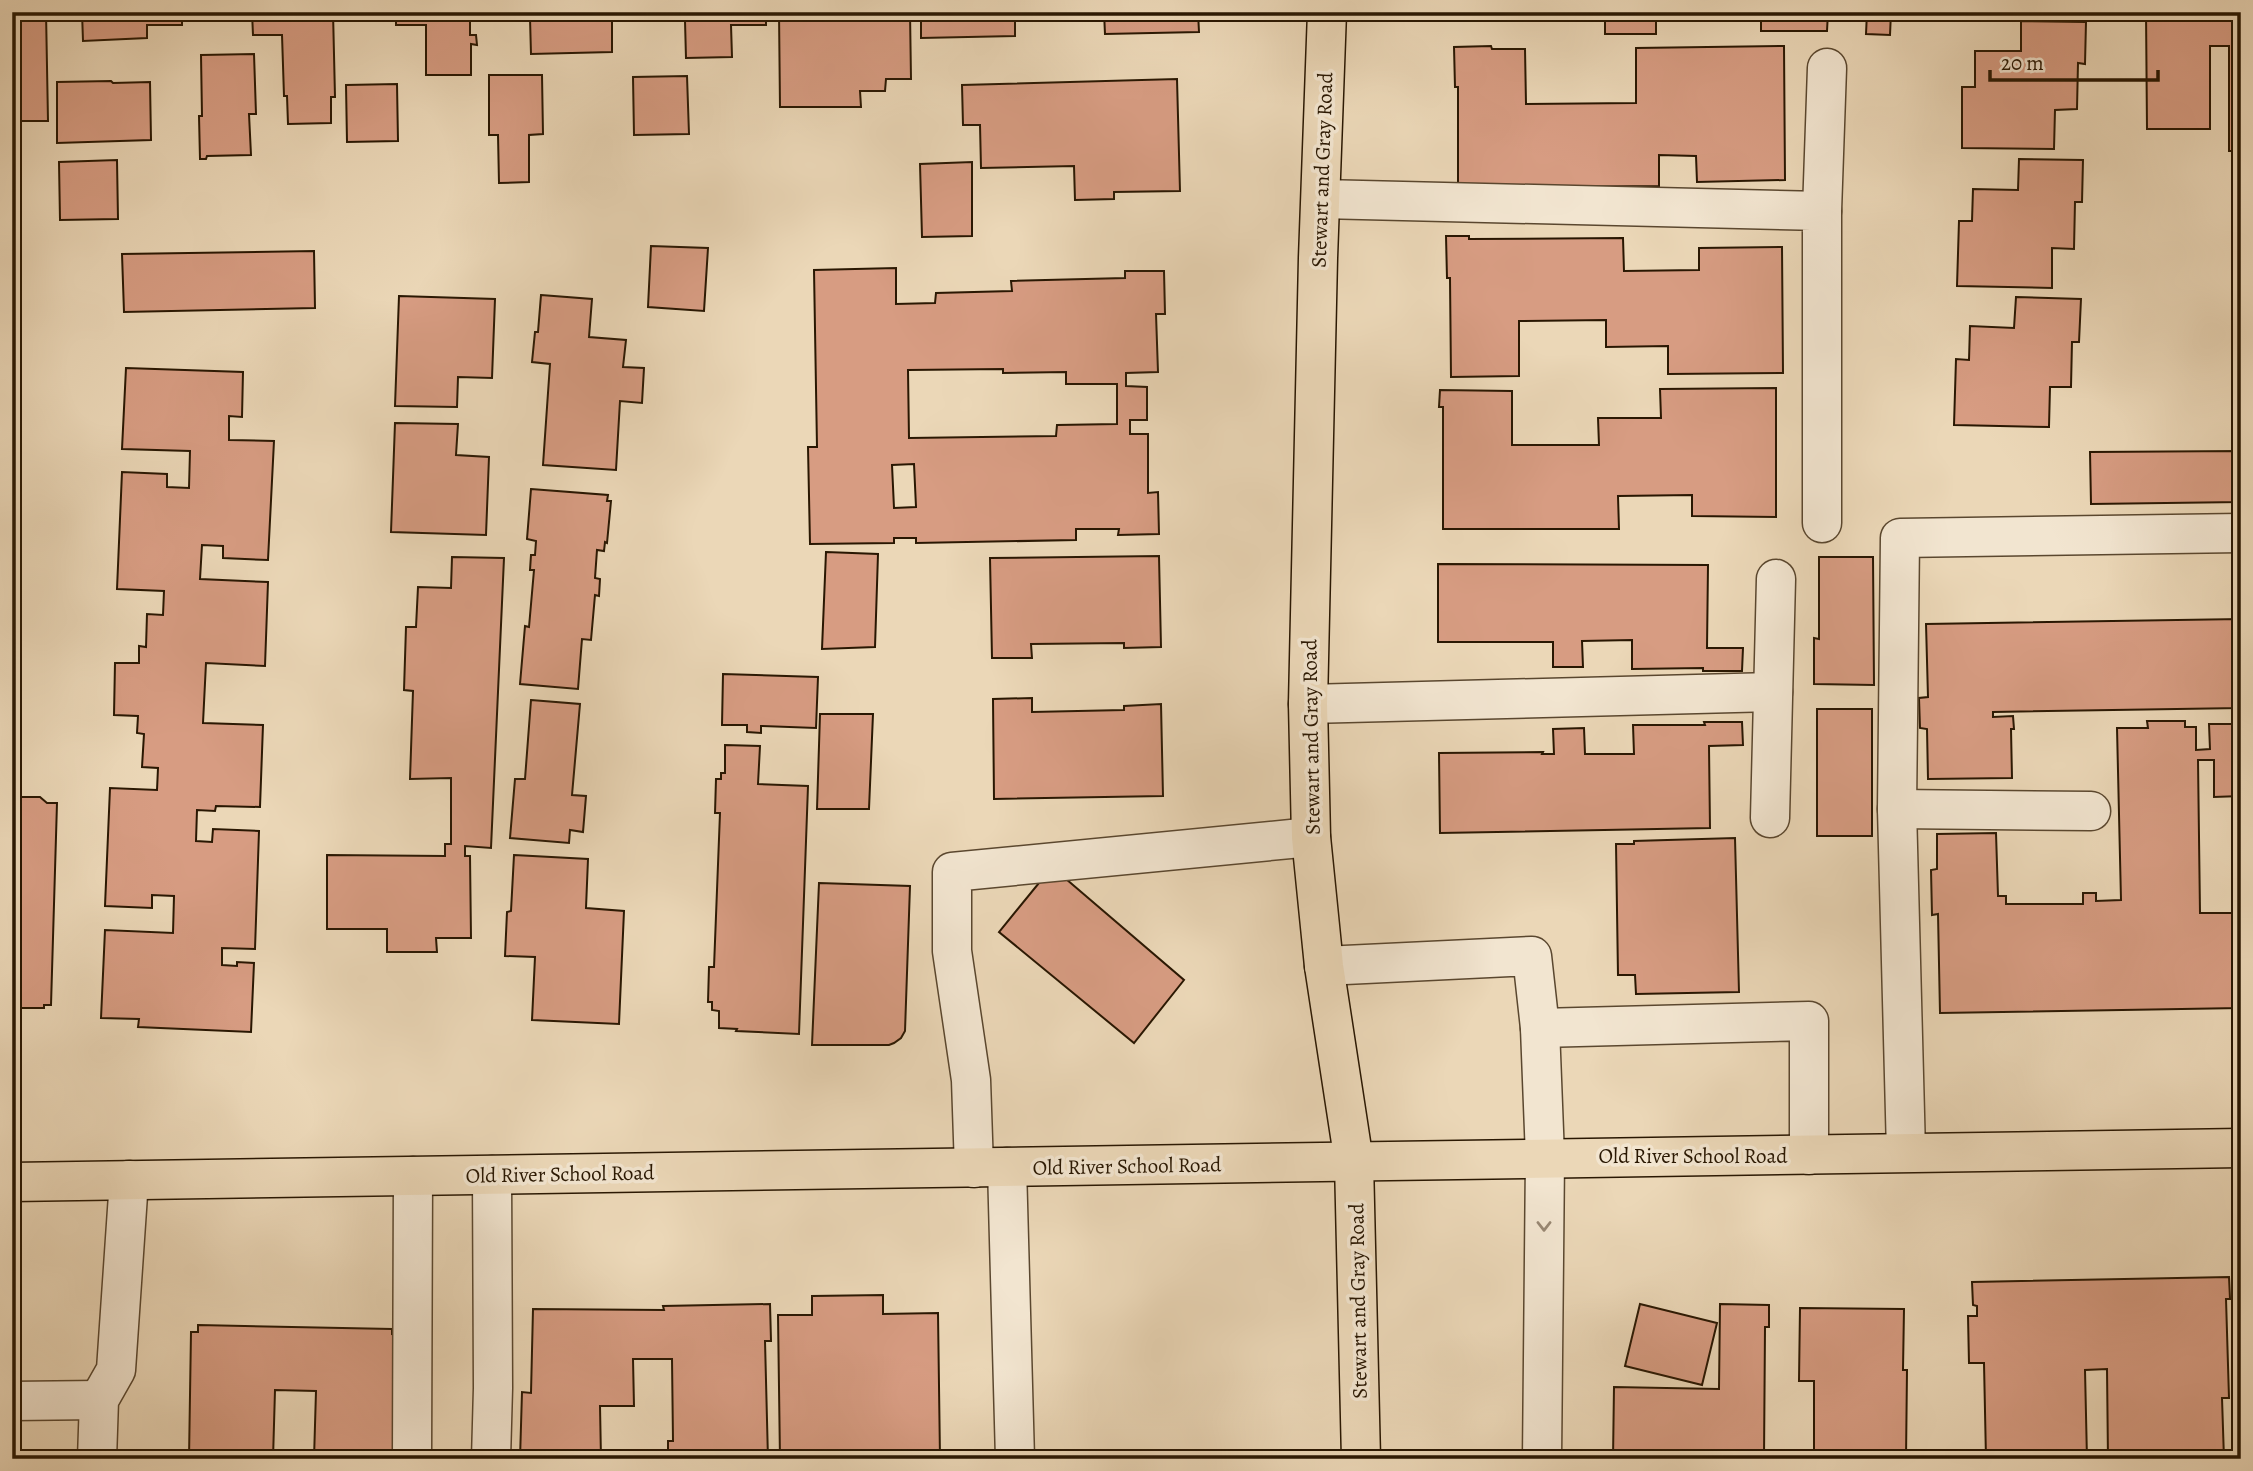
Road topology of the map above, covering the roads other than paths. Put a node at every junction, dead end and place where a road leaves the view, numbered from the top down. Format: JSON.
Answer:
{"nodes":[{"id":1,"x":1327,"y":12,"type":"edge"},
{"id":2,"x":1827,"y":68,"type":"dead end"},
{"id":3,"x":1321,"y":199,"type":"junction"},
{"id":4,"x":1822,"y":211,"type":"junction"},
{"id":5,"x":1822,"y":523,"type":"dead end"},
{"id":6,"x":2241,"y":533,"type":"edge"},
{"id":7,"x":1776,"y":579,"type":"dead end"},
{"id":8,"x":1773,"y":692,"type":"junction"},
{"id":9,"x":1308,"y":704,"type":"junction"},
{"id":10,"x":1897,"y":809,"type":"junction"},
{"id":11,"x":2091,"y":811,"type":"dead end"},
{"id":12,"x":1770,"y":818,"type":"dead end"},
{"id":13,"x":1311,"y":837,"type":"junction"},
{"id":14,"x":1324,"y":966,"type":"junction"},
{"id":15,"x":1540,"y":1028,"type":"junction"},
{"id":16,"x":2241,"y":1147,"type":"edge"},
{"id":17,"x":1906,"y":1152,"type":"junction"},
{"id":18,"x":1810,"y":1155,"type":"junction"},
{"id":19,"x":1545,"y":1157,"type":"junction"},
{"id":20,"x":1354,"y":1162,"type":"junction"},
{"id":21,"x":991,"y":1168,"type":"junction"},
{"id":22,"x":492,"y":1175,"type":"junction"},
{"id":23,"x":413,"y":1176,"type":"junction"},
{"id":24,"x":130,"y":1180,"type":"junction"},
{"id":25,"x":12,"y":1182,"type":"edge"},
{"id":26,"x":99,"y":1400,"type":"junction"},
{"id":27,"x":12,"y":1401,"type":"edge"},
{"id":28,"x":97,"y":1459,"type":"edge"},
{"id":29,"x":412,"y":1459,"type":"edge"},
{"id":30,"x":491,"y":1459,"type":"edge"},
{"id":31,"x":1015,"y":1459,"type":"edge"},
{"id":32,"x":1361,"y":1459,"type":"edge"},
{"id":33,"x":1542,"y":1459,"type":"edge"}],
"edges":[{"from":1,"to":3,"type":"main road","name":"Stewart and Gray Road"},
{"from":2,"to":4,"type":"lane"},
{"from":3,"to":4,"type":"lane"},
{"from":3,"to":9,"type":"main road","name":"Stewart and Gray Road"},
{"from":4,"to":5,"type":"lane"},
{"from":6,"to":10,"type":"lane"},
{"from":7,"to":8,"type":"lane"},
{"from":8,"to":9,"type":"lane"},
{"from":8,"to":12,"type":"lane"},
{"from":9,"to":13,"type":"main road","name":"Stewart and Gray Road"},
{"from":10,"to":11,"type":"lane"},
{"from":10,"to":17,"type":"lane"},
{"from":13,"to":14,"type":"main road","name":"Stewart and Gray Road"},
{"from":13,"to":21,"type":"lane"},
{"from":14,"to":15,"type":"lane"},
{"from":14,"to":20,"type":"main road","name":"Stewart and Gray Road"},
{"from":15,"to":18,"type":"lane"},
{"from":15,"to":19,"type":"lane"},
{"from":16,"to":17,"type":"main road","name":"Old River School Road"},
{"from":17,"to":18,"type":"main road","name":"Old River School Road"},
{"from":18,"to":19,"type":"main road","name":"Old River School Road"},
{"from":19,"to":20,"type":"main road","name":"Old River School Road"},
{"from":19,"to":33,"type":"lane","one_way":true},
{"from":20,"to":21,"type":"main road","name":"Old River School Road"},
{"from":20,"to":32,"type":"main road","name":"Stewart and Gray Road"},
{"from":21,"to":22,"type":"main road","name":"Old River School Road"},
{"from":21,"to":31,"type":"lane"},
{"from":22,"to":23,"type":"main road","name":"Old River School Road"},
{"from":22,"to":30,"type":"lane"},
{"from":23,"to":24,"type":"main road","name":"Old River School Road"},
{"from":23,"to":29,"type":"lane"},
{"from":24,"to":25,"type":"main road","name":"Old River School Road"},
{"from":24,"to":26,"type":"lane"},
{"from":26,"to":27,"type":"lane"},
{"from":26,"to":28,"type":"lane"}]}
